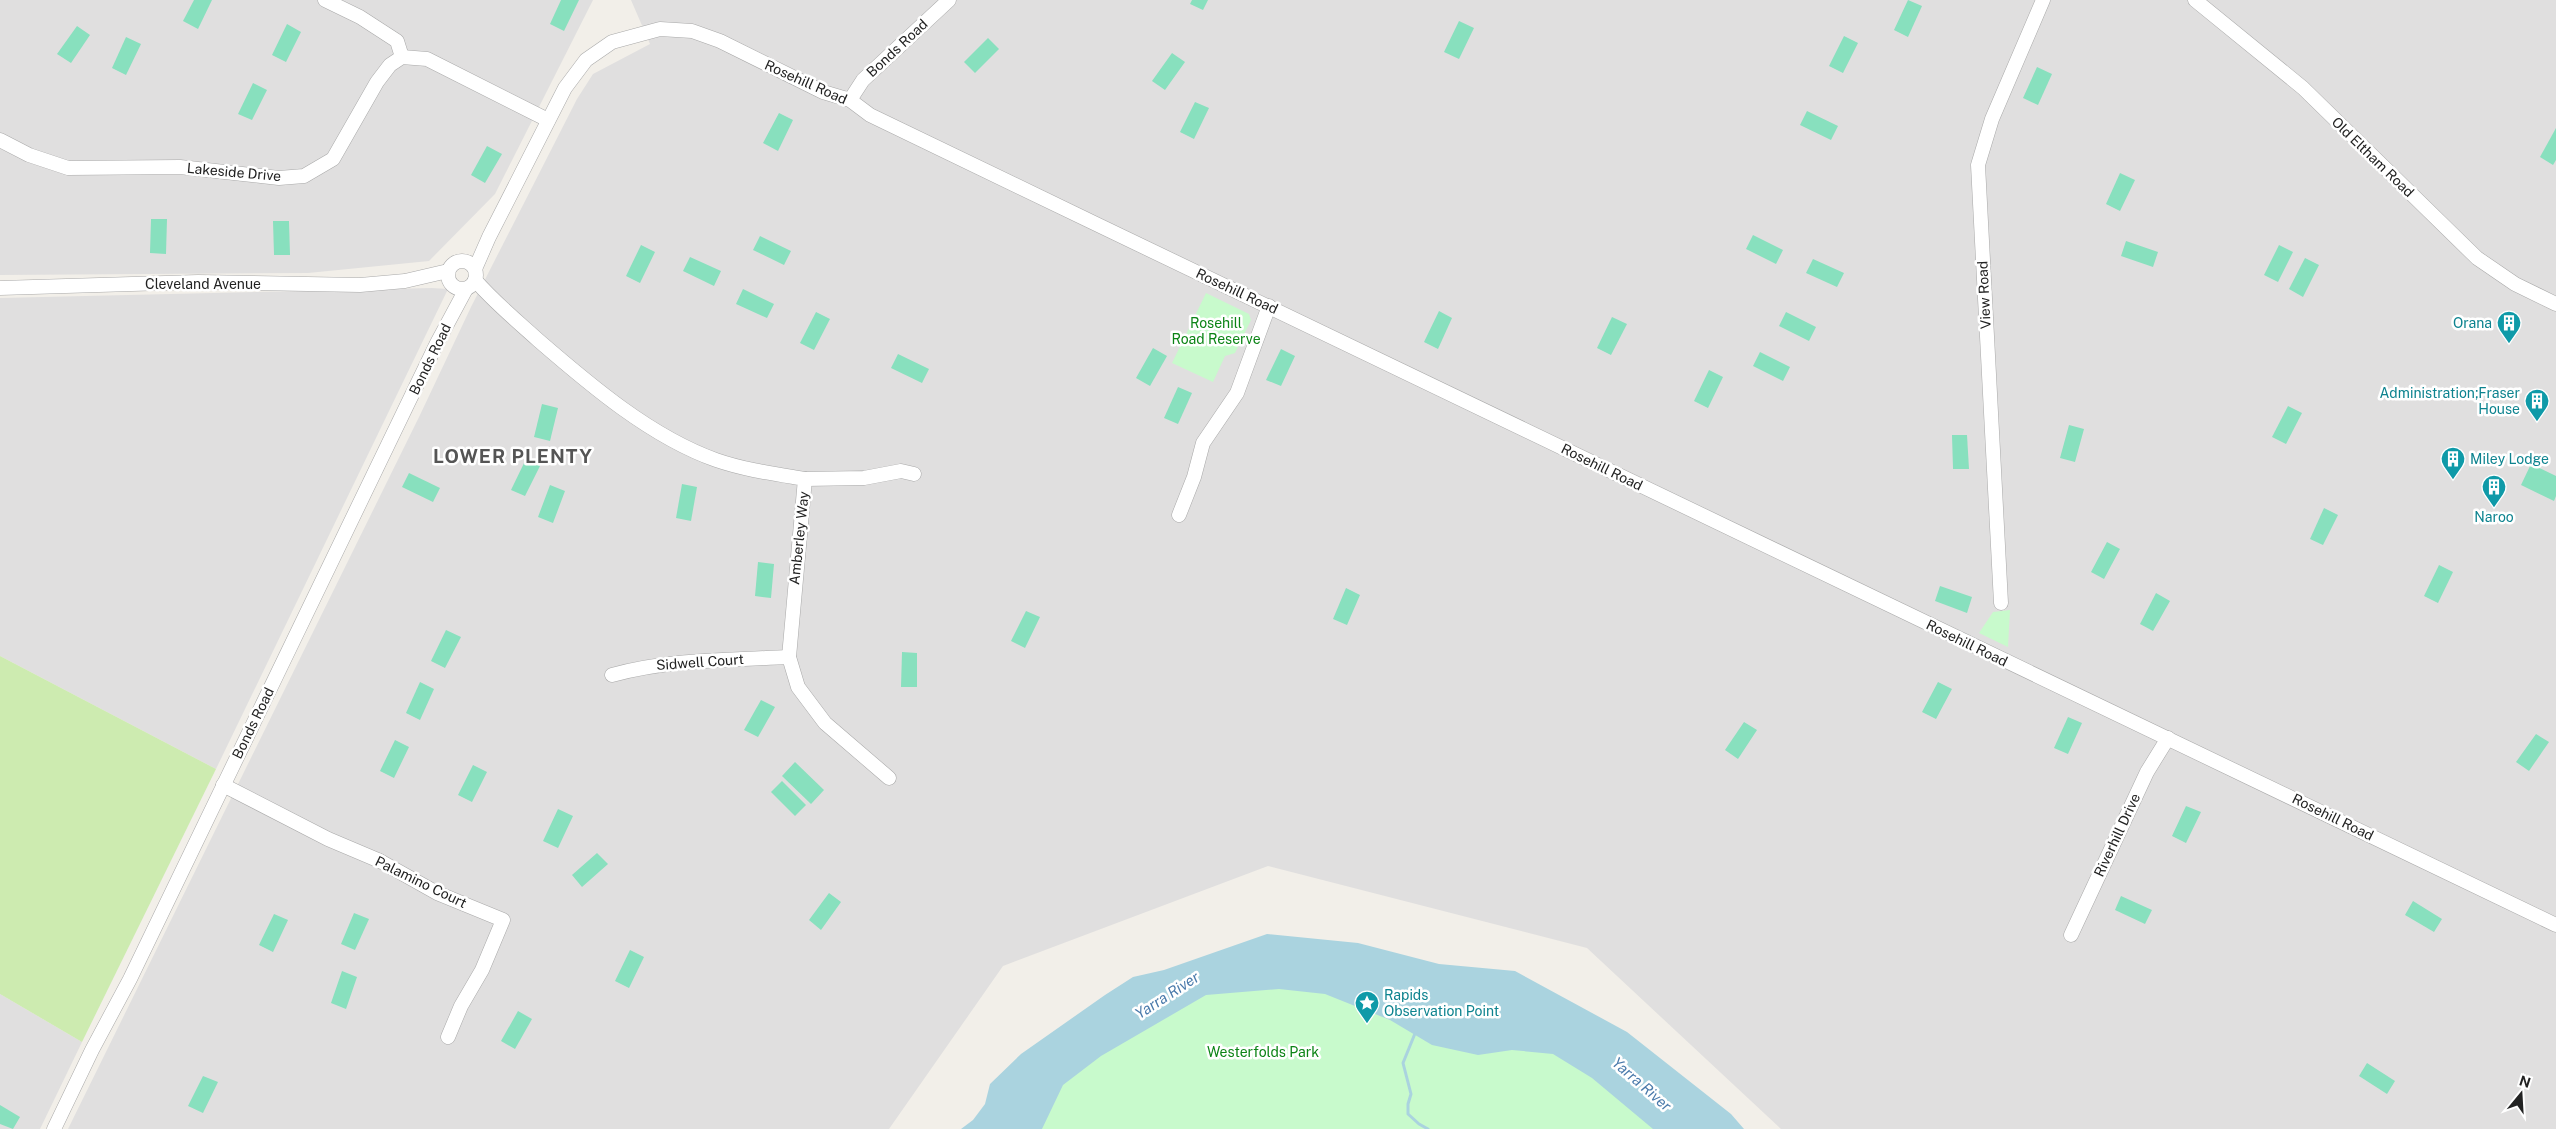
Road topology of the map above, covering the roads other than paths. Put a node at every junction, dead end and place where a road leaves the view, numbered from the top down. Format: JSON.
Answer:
{"nodes":[{"id":1,"x":325,"y":0,"type":"edge"},
{"id":2,"x":949,"y":0,"type":"edge"},
{"id":3,"x":2043,"y":0,"type":"edge"},
{"id":4,"x":2196,"y":0,"type":"edge"},
{"id":5,"x":645,"y":32,"type":"joint"},
{"id":6,"x":402,"y":57,"type":"junction"},
{"id":7,"x":850,"y":100,"type":"junction"},
{"id":8,"x":548,"y":120,"type":"junction"},
{"id":9,"x":0,"y":140,"type":"edge"},
{"id":10,"x":463,"y":279,"type":"junction"},
{"id":11,"x":0,"y":288,"type":"edge"},
{"id":12,"x":2556,"y":304,"type":"edge"},
{"id":13,"x":1269,"y":306,"type":"junction"},
{"id":14,"x":914,"y":474,"type":"dead end"},
{"id":15,"x":805,"y":479,"type":"junction"},
{"id":16,"x":1179,"y":515,"type":"dead end"},
{"id":17,"x":2001,"y":602,"type":"dead end"},
{"id":18,"x":789,"y":657,"type":"junction"},
{"id":19,"x":612,"y":674,"type":"dead end"},
{"id":20,"x":2168,"y":738,"type":"junction"},
{"id":21,"x":889,"y":778,"type":"dead end"},
{"id":22,"x":223,"y":785,"type":"junction"},
{"id":23,"x":2556,"y":925,"type":"edge"},
{"id":24,"x":2071,"y":935,"type":"dead end"},
{"id":25,"x":448,"y":1037,"type":"dead end"},
{"id":26,"x":54,"y":1129,"type":"edge"}],
"edges":[{"from":1,"to":6,"type":"street"},
{"from":2,"to":7,"type":"street","name":"Bonds Road"},
{"from":3,"to":17,"type":"street","name":"View Road"},
{"from":4,"to":12,"type":"street","name":"Old Eltham Road"},
{"from":5,"to":7,"type":"street","name":"Rosehill Road"},
{"from":5,"to":8,"type":"street","name":"Bonds Road"},
{"from":6,"to":8,"type":"street"},
{"from":6,"to":9,"type":"street","name":"Lakeside Drive"},
{"from":7,"to":13,"type":"street","name":"Rosehill Road"},
{"from":8,"to":10,"type":"street","name":"Bonds Road"},
{"from":10,"to":11,"type":"street","name":"Cleveland Avenue"},
{"from":10,"to":15,"type":"street","name":"Amberley Way"},
{"from":10,"to":22,"type":"street","name":"Bonds Road"},
{"from":13,"to":16,"type":"street"},
{"from":13,"to":20,"type":"street","name":"Rosehill Road"},
{"from":14,"to":15,"type":"street"},
{"from":15,"to":18,"type":"street","name":"Amberley Way"},
{"from":18,"to":19,"type":"street","name":"Sidwell Court"},
{"from":18,"to":21,"type":"street","name":"Amberley Way"},
{"from":20,"to":23,"type":"street","name":"Rosehill Road"},
{"from":20,"to":24,"type":"street","name":"Riverhill Drive"},
{"from":22,"to":25,"type":"street","name":"Palamino Court"},
{"from":22,"to":26,"type":"street","name":"Bonds Road"}]}
